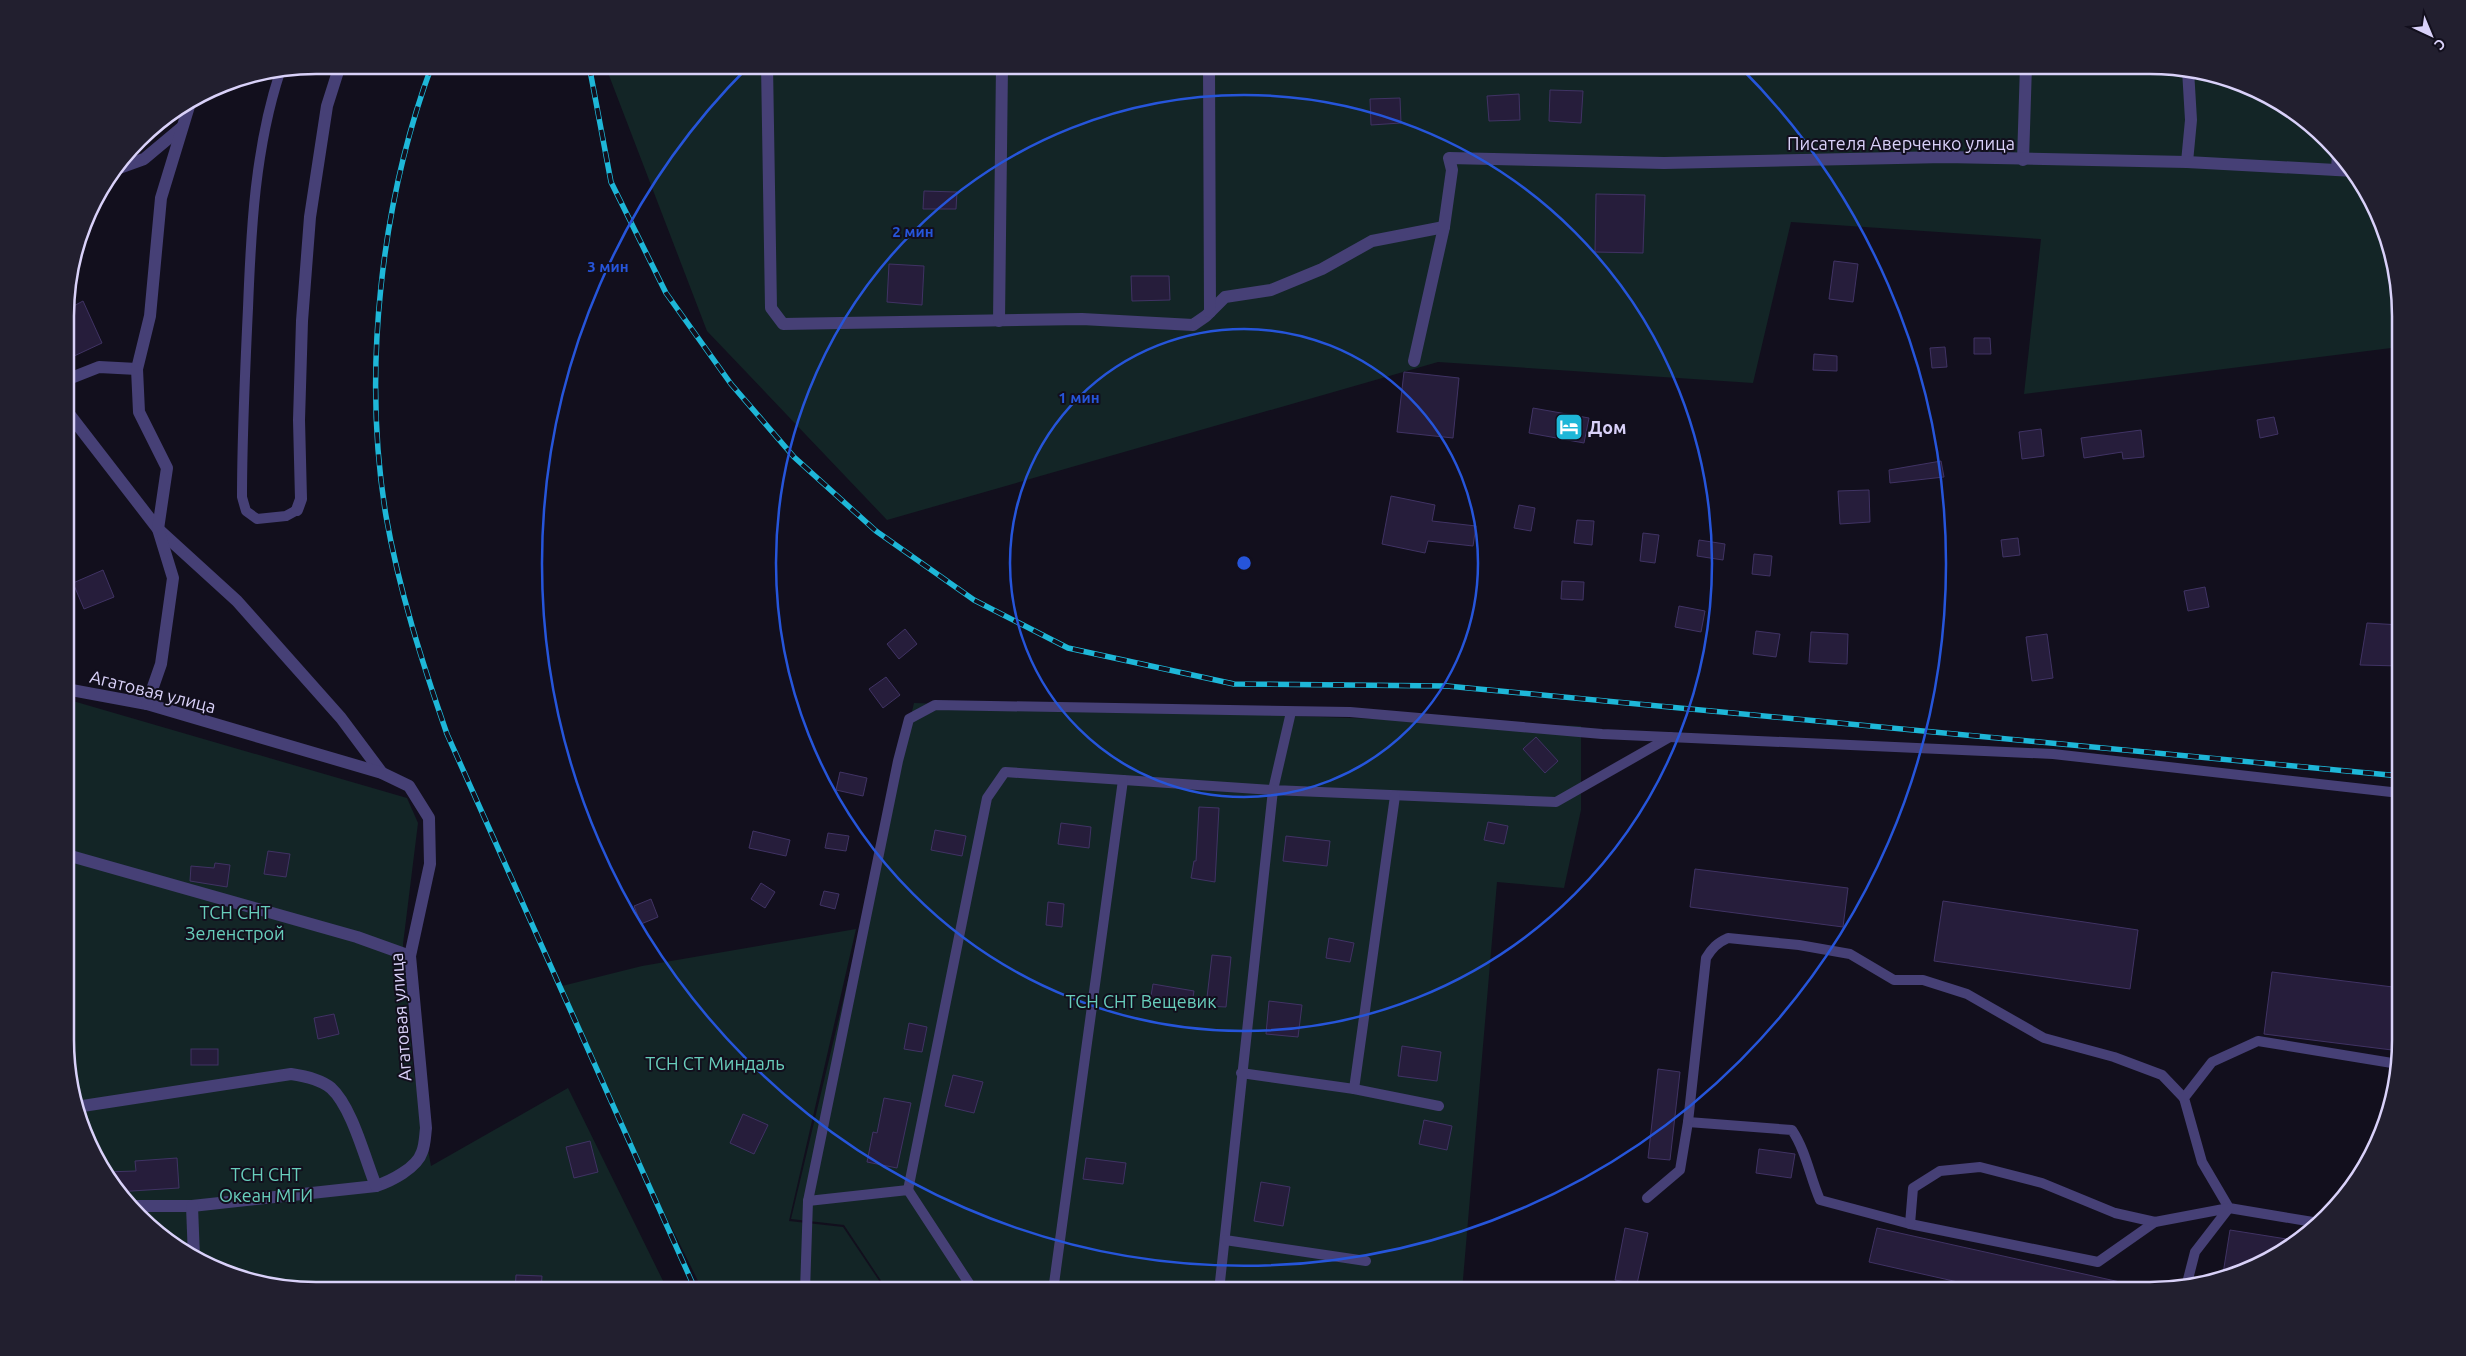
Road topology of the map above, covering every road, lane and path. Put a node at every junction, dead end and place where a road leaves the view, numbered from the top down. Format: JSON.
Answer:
{"nodes":[{"id":1,"x":337,"y":74,"type":"edge"},
{"id":2,"x":767,"y":74,"type":"edge"},
{"id":3,"x":1002,"y":74,"type":"edge"},
{"id":4,"x":1209,"y":74,"type":"edge"},
{"id":5,"x":2026,"y":74,"type":"edge"},
{"id":6,"x":279,"y":77,"type":"edge"},
{"id":7,"x":2188,"y":77,"type":"edge"},
{"id":8,"x":187,"y":110,"type":"edge"},
{"id":9,"x":181,"y":128,"type":"junction"},
{"id":10,"x":2023,"y":160,"type":"junction"},
{"id":11,"x":2187,"y":162,"type":"junction"},
{"id":12,"x":2337,"y":162,"type":"edge"},
{"id":13,"x":126,"y":165,"type":"edge"},
{"id":14,"x":2337,"y":170,"type":"junction"},
{"id":15,"x":2344,"y":170,"type":"edge"},
{"id":16,"x":1444,"y":227,"type":"junction"},
{"id":17,"x":1210,"y":312,"type":"junction"},
{"id":18,"x":999,"y":321,"type":"junction"},
{"id":19,"x":1414,"y":361,"type":"dead end"},
{"id":20,"x":138,"y":369,"type":"junction"},
{"id":21,"x":74,"y":377,"type":"edge"},
{"id":22,"x":74,"y":420,"type":"edge"},
{"id":23,"x":297,"y":510,"type":"joint"},
{"id":24,"x":158,"y":529,"type":"junction"},
{"id":25,"x":74,"y":690,"type":"edge"},
{"id":26,"x":147,"y":704,"type":"junction"},
{"id":27,"x":1291,"y":712,"type":"junction"},
{"id":28,"x":1670,"y":737,"type":"junction"},
{"id":29,"x":382,"y":772,"type":"junction"},
{"id":30,"x":1123,"y":780,"type":"junction"},
{"id":31,"x":1273,"y":790,"type":"junction"},
{"id":32,"x":2392,"y":792,"type":"edge"},
{"id":33,"x":1395,"y":796,"type":"junction"},
{"id":34,"x":74,"y":857,"type":"edge"},
{"id":35,"x":410,"y":956,"type":"junction"},
{"id":36,"x":2391,"y":1063,"type":"edge"},
{"id":37,"x":1241,"y":1073,"type":"junction"},
{"id":38,"x":1354,"y":1089,"type":"junction"},
{"id":39,"x":2184,"y":1098,"type":"junction"},
{"id":40,"x":83,"y":1106,"type":"edge"},
{"id":41,"x":1439,"y":1106,"type":"dead end"},
{"id":42,"x":1688,"y":1122,"type":"junction"},
{"id":43,"x":376,"y":1186,"type":"junction"},
{"id":44,"x":908,"y":1190,"type":"junction"},
{"id":45,"x":1647,"y":1198,"type":"dead end"},
{"id":46,"x":808,"y":1201,"type":"junction"},
{"id":47,"x":140,"y":1206,"type":"edge"},
{"id":48,"x":192,"y":1206,"type":"junction"},
{"id":49,"x":2229,"y":1208,"type":"junction"},
{"id":50,"x":2155,"y":1222,"type":"junction"},
{"id":51,"x":2310,"y":1222,"type":"edge"},
{"id":52,"x":1910,"y":1224,"type":"junction"},
{"id":53,"x":1225,"y":1240,"type":"junction"},
{"id":54,"x":194,"y":1249,"type":"edge"},
{"id":55,"x":1366,"y":1262,"type":"dead end"},
{"id":56,"x":2188,"y":1279,"type":"edge"},
{"id":57,"x":805,"y":1282,"type":"edge"},
{"id":58,"x":968,"y":1282,"type":"edge"},
{"id":59,"x":1054,"y":1282,"type":"edge"},
{"id":60,"x":1220,"y":1282,"type":"edge"}],
"edges":[{"from":1,"to":23,"type":"street"},
{"from":2,"to":18,"type":"street"},
{"from":3,"to":18,"type":"street"},
{"from":4,"to":17,"type":"street"},
{"from":5,"to":10,"type":"street"},
{"from":6,"to":23,"type":"lane"},
{"from":7,"to":11,"type":"street"},
{"from":8,"to":9,"type":"street"},
{"from":9,"to":13,"type":"street"},
{"from":9,"to":20,"type":"street"},
{"from":10,"to":11,"type":"street","name":"Писателя Аверченко улица"},
{"from":10,"to":16,"type":"street","name":"Писателя Аверченко улица"},
{"from":11,"to":14,"type":"street","name":"Писателя Аверченко улица"},
{"from":12,"to":14,"type":"street"},
{"from":14,"to":15,"type":"street","name":"Писателя Аверченко улица"},
{"from":16,"to":17,"type":"street"},
{"from":16,"to":19,"type":"street"},
{"from":17,"to":18,"type":"street"},
{"from":20,"to":21,"type":"street"},
{"from":20,"to":24,"type":"street"},
{"from":22,"to":24,"type":"street"},
{"from":24,"to":26,"type":"street"},
{"from":24,"to":29,"type":"street"},
{"from":25,"to":26,"type":"street","name":"Агатовая улица"},
{"from":26,"to":29,"type":"street","name":"Агатовая улица"},
{"from":27,"to":28,"type":"lane"},
{"from":27,"to":31,"type":"lane"},
{"from":27,"to":46,"type":"lane"},
{"from":28,"to":32,"type":"lane"},
{"from":28,"to":33,"type":"lane"},
{"from":29,"to":35,"type":"street","name":"Агатовая улица"},
{"from":30,"to":31,"type":"lane"},
{"from":30,"to":44,"type":"lane"},
{"from":30,"to":59,"type":"lane"},
{"from":31,"to":33,"type":"lane"},
{"from":31,"to":37,"type":"lane"},
{"from":33,"to":38,"type":"lane"},
{"from":34,"to":35,"type":"street"},
{"from":35,"to":43,"type":"street","name":"Агатовая улица"},
{"from":36,"to":39,"type":"lane"},
{"from":37,"to":38,"type":"lane"},
{"from":37,"to":53,"type":"lane"},
{"from":38,"to":41,"type":"lane"},
{"from":39,"to":42,"type":"lane"},
{"from":39,"to":49,"type":"lane"},
{"from":40,"to":43,"type":"street"},
{"from":42,"to":45,"type":"lane"},
{"from":42,"to":52,"type":"lane"},
{"from":43,"to":48,"type":"street","name":"Агатовая улица"},
{"from":44,"to":46,"type":"lane"},
{"from":44,"to":58,"type":"lane"},
{"from":46,"to":57,"type":"lane"},
{"from":47,"to":48,"type":"street","name":"Агатовая улица"},
{"from":48,"to":54,"type":"street"},
{"from":49,"to":50,"type":"lane"},
{"from":49,"to":51,"type":"lane"},
{"from":49,"to":56,"type":"lane"},
{"from":50,"to":52,"type":"lane"},
{"from":50,"to":52,"type":"lane"},
{"from":53,"to":55,"type":"lane"},
{"from":53,"to":60,"type":"lane"}]}
